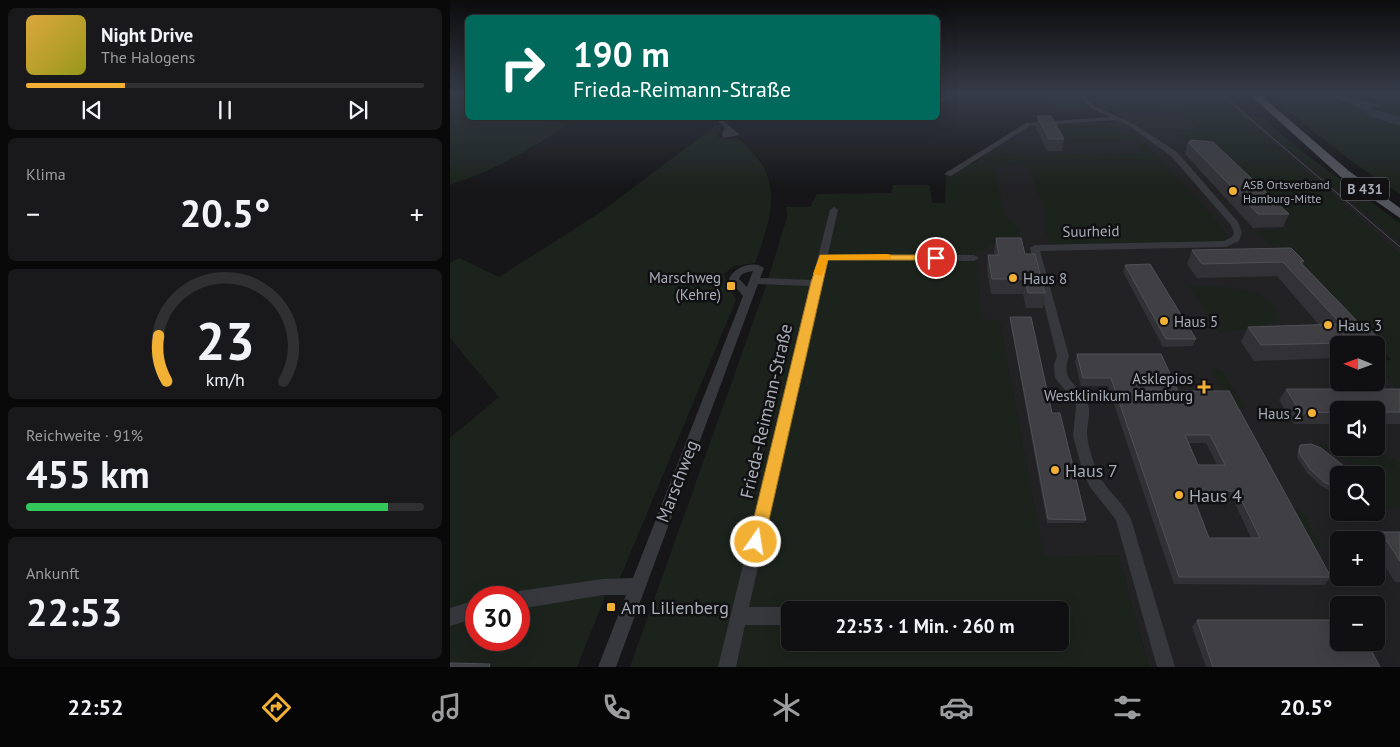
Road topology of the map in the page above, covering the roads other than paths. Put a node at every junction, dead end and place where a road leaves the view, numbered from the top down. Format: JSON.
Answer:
{"nodes":[{"id":1,"x":724,"y":124,"type":"edge"},
{"id":2,"x":1028,"y":124,"type":"edge"},
{"id":3,"x":1128,"y":124,"type":"edge"},
{"id":4,"x":1289,"y":124,"type":"edge"},
{"id":5,"x":729,"y":128,"type":"dead end"},
{"id":6,"x":1333,"y":162,"type":"junction"},
{"id":7,"x":948,"y":174,"type":"dead end"},
{"id":8,"x":1400,"y":203,"type":"edge"},
{"id":9,"x":834,"y":210,"type":"dead end"},
{"id":10,"x":1400,"y":214,"type":"edge"},
{"id":11,"x":824,"y":257,"type":"junction"},
{"id":12,"x":974,"y":258,"type":"dead end"},
{"id":13,"x":753,"y":281,"type":"junction"},
{"id":14,"x":816,"y":282,"type":"junction"},
{"id":15,"x":748,"y":295,"type":"junction"},
{"id":16,"x":636,"y":586,"type":"junction"},
{"id":17,"x":530,"y":598,"type":"edge"},
{"id":18,"x":465,"y":612,"type":"edge"},
{"id":19,"x":738,"y":616,"type":"junction"},
{"id":20,"x":781,"y":616,"type":"edge"},
{"id":21,"x":450,"y":617,"type":"edge"},
{"id":22,"x":607,"y":667,"type":"edge"},
{"id":23,"x":727,"y":667,"type":"edge"},
{"id":24,"x":1166,"y":667,"type":"edge"}],
"edges":[{"from":1,"to":5,"type":"street"},
{"from":2,"to":7,"type":"street"},
{"from":3,"to":24,"type":"street","name":"Suurheid"},
{"from":4,"to":6,"type":"main road","number":"B 431"},
{"from":6,"to":8,"type":"main road","number":"B 431"},
{"from":6,"to":10,"type":"main road","number":"B 431"},
{"from":9,"to":11,"type":"street","name":"Frieda-Reimann-Straße"},
{"from":11,"to":12,"type":"street"},
{"from":11,"to":14,"type":"street","name":"Frieda-Reimann-Straße"},
{"from":13,"to":14,"type":"street"},
{"from":13,"to":15,"type":"street","name":"Marschweg"},
{"from":13,"to":15,"type":"street","name":"Marschweg"},
{"from":14,"to":19,"type":"street","name":"Frieda-Reimann-Straße"},
{"from":15,"to":16,"type":"street","name":"Marschweg"},
{"from":16,"to":17,"type":"street"},
{"from":16,"to":22,"type":"street","name":"Marschweg"},
{"from":18,"to":21,"type":"street"},
{"from":19,"to":20,"type":"street"},
{"from":19,"to":23,"type":"street","name":"Frieda-Reimann-Straße"}]}
